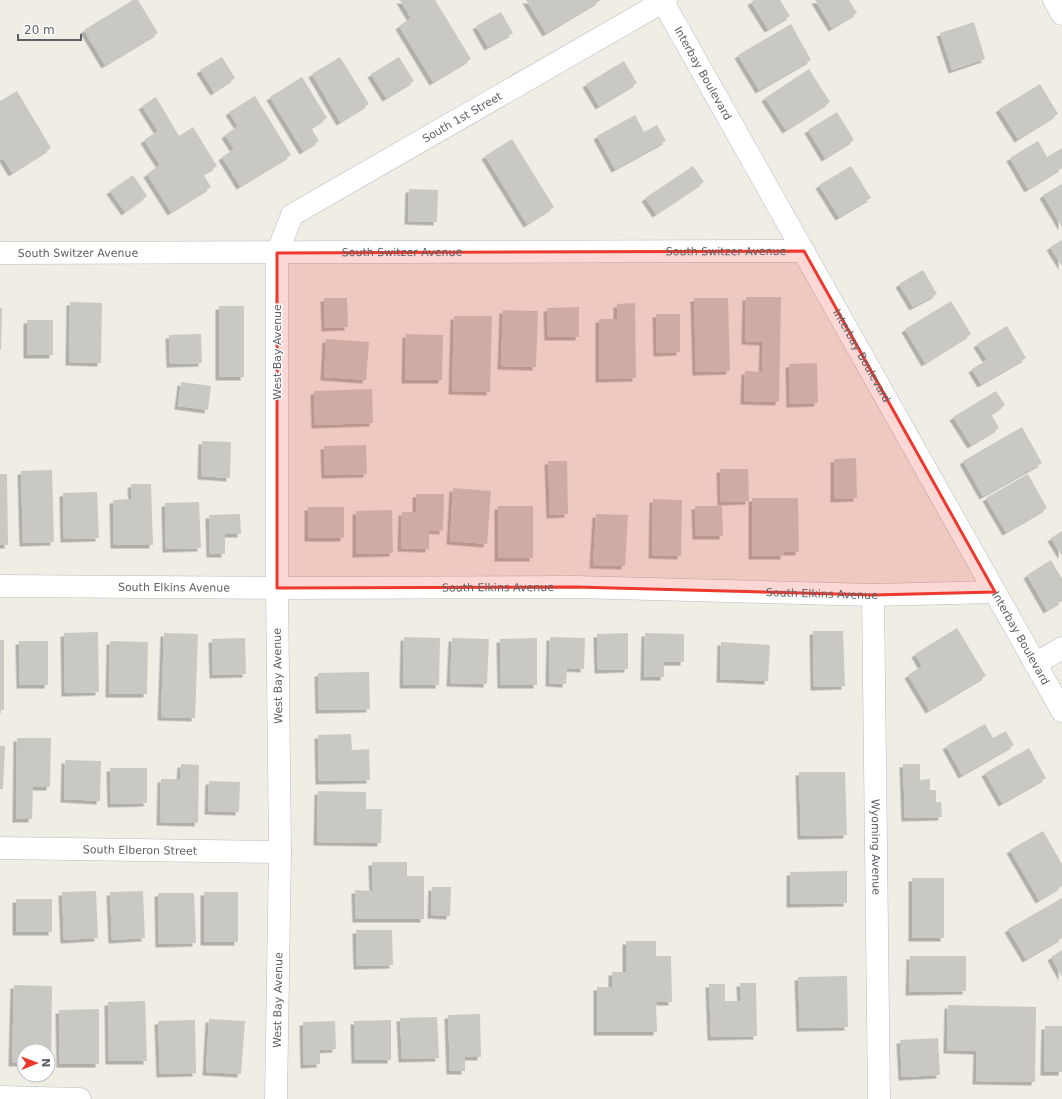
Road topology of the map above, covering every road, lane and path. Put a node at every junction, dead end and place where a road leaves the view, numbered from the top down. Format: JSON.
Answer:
{"nodes":[{"id":1,"x":1054,"y":0,"type":"edge"},
{"id":2,"x":664,"y":1,"type":"edge"},
{"id":3,"x":1062,"y":14,"type":"edge"},
{"id":4,"x":804,"y":251,"type":"junction"},
{"id":5,"x":0,"y":253,"type":"edge"},
{"id":6,"x":277,"y":253,"type":"junction"},
{"id":7,"x":0,"y":586,"type":"edge"},
{"id":8,"x":277,"y":588,"type":"junction"},
{"id":9,"x":995,"y":592,"type":"junction"},
{"id":10,"x":873,"y":595,"type":"junction"},
{"id":11,"x":1062,"y":648,"type":"edge"},
{"id":12,"x":1036,"y":664,"type":"junction"},
{"id":13,"x":1062,"y":711,"type":"edge"},
{"id":14,"x":0,"y":848,"type":"edge"},
{"id":15,"x":280,"y":852,"type":"junction"},
{"id":16,"x":0,"y":1097,"type":"edge"},
{"id":17,"x":80,"y":1099,"type":"edge"},
{"id":18,"x":276,"y":1099,"type":"edge"},
{"id":19,"x":879,"y":1099,"type":"edge"}],
"edges":[{"from":1,"to":3,"type":"street"},
{"from":2,"to":4,"type":"street","name":"Interbay Boulevard"},
{"from":2,"to":6,"type":"street","name":"South 1st Street"},
{"from":4,"to":6,"type":"street","name":"South Switzer Avenue"},
{"from":4,"to":9,"type":"street","name":"Interbay Boulevard"},
{"from":5,"to":6,"type":"street","name":"South Switzer Avenue"},
{"from":6,"to":8,"type":"street","name":"West Bay Avenue"},
{"from":7,"to":8,"type":"street","name":"South Elkins Avenue"},
{"from":8,"to":10,"type":"street","name":"South Elkins Avenue"},
{"from":8,"to":15,"type":"street","name":"West Bay Avenue"},
{"from":9,"to":10,"type":"street","name":"South Elkins Avenue"},
{"from":9,"to":12,"type":"street","name":"Interbay Boulevard"},
{"from":10,"to":19,"type":"street","name":"Wyoming Avenue"},
{"from":11,"to":12,"type":"street"},
{"from":12,"to":13,"type":"street","name":"Interbay Boulevard"},
{"from":14,"to":15,"type":"street","name":"South Elberon Street"},
{"from":15,"to":18,"type":"street","name":"West Bay Avenue"},
{"from":16,"to":17,"type":"street"}]}
